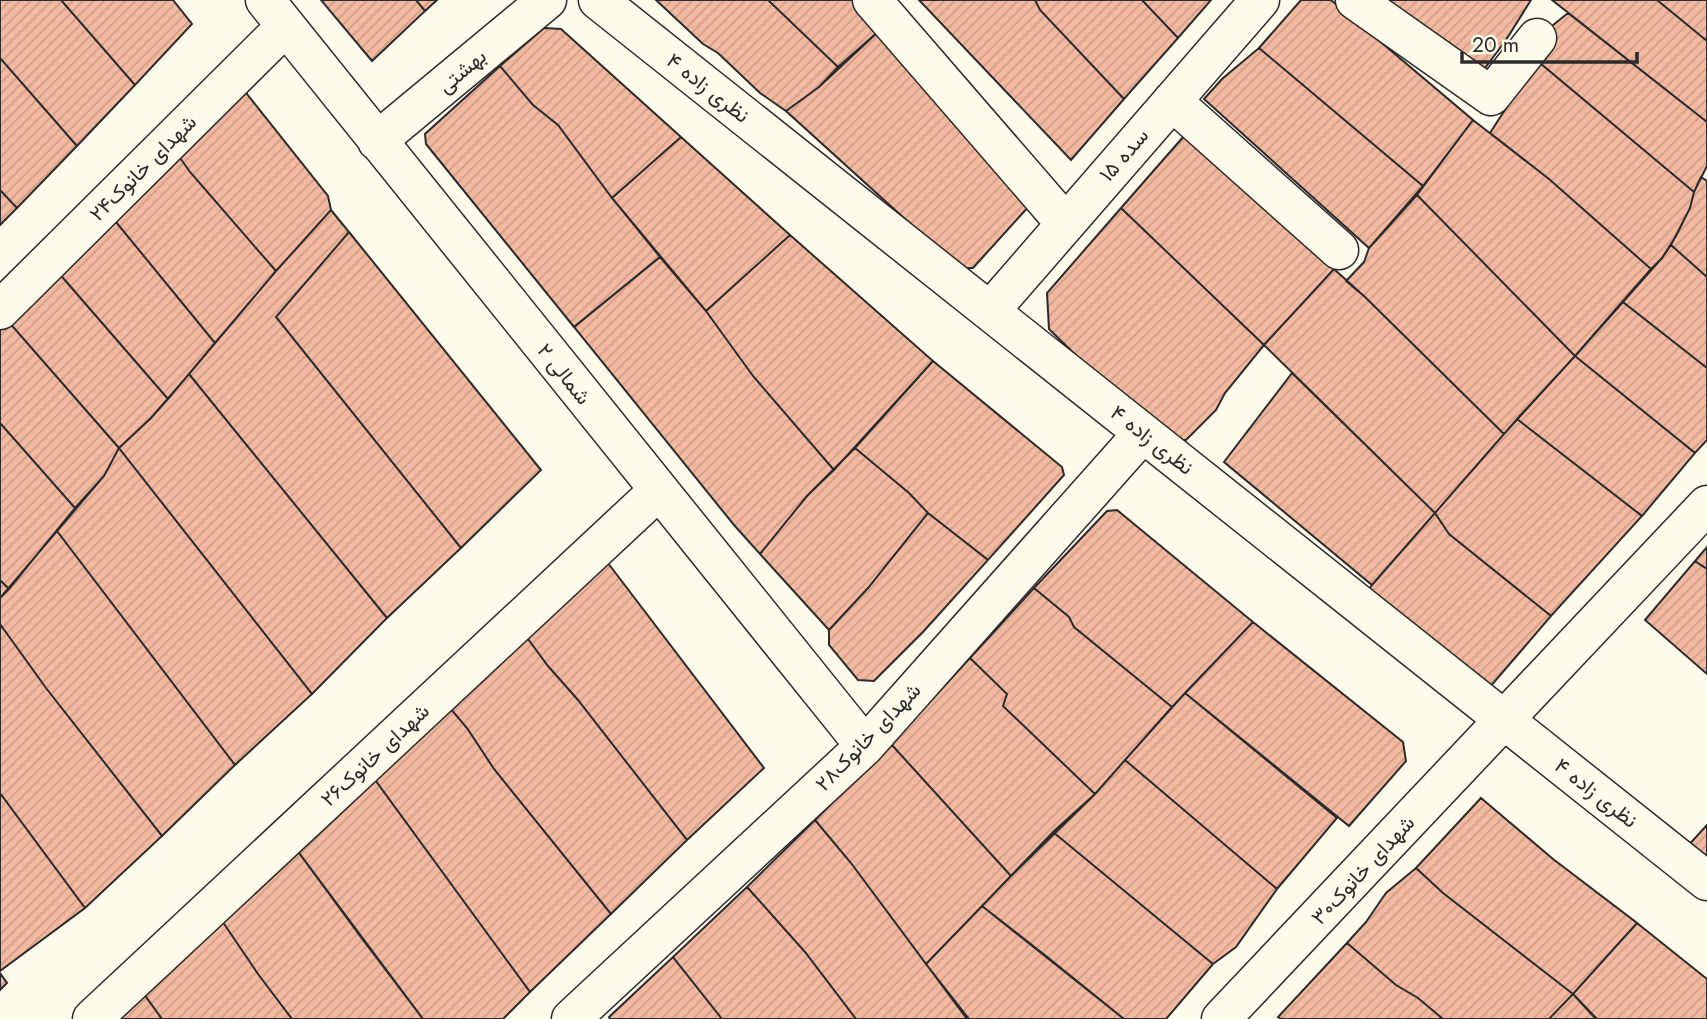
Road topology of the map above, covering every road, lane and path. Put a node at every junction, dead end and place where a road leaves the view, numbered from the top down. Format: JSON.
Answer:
{"nodes":[{"id":1,"x":547,"y":0,"type":"edge"},
{"id":2,"x":598,"y":0,"type":"edge"},
{"id":3,"x":872,"y":0,"type":"edge"},
{"id":4,"x":1260,"y":0,"type":"edge"},
{"id":5,"x":1355,"y":0,"type":"edge"},
{"id":6,"x":275,"y":13,"type":"edge"},
{"id":7,"x":1537,"y":38,"type":"dead end"},
{"id":8,"x":1172,"y":101,"type":"junction"},
{"id":9,"x":377,"y":141,"type":"junction"},
{"id":10,"x":1065,"y":223,"type":"junction"},
{"id":11,"x":1339,"y":250,"type":"dead end"},
{"id":12,"x":0,"y":310,"type":"edge"},
{"id":13,"x":990,"y":311,"type":"junction"},
{"id":14,"x":1143,"y":433,"type":"junction"},
{"id":15,"x":658,"y":491,"type":"junction"},
{"id":16,"x":1707,"y":505,"type":"edge"},
{"id":17,"x":1504,"y":720,"type":"junction"},
{"id":18,"x":865,"y":746,"type":"junction"},
{"id":19,"x":1707,"y":881,"type":"edge"},
{"id":20,"x":92,"y":1019,"type":"edge"},
{"id":21,"x":572,"y":1019,"type":"edge"},
{"id":22,"x":1222,"y":1019,"type":"edge"}],
"edges":[{"from":1,"to":9,"type":"street","name":"بهشتی"},
{"from":2,"to":13,"type":"street","name":"نظری زاده ۴"},
{"from":3,"to":10,"type":"street"},
{"from":4,"to":8,"type":"street","name":"سده ۱۵"},
{"from":5,"to":7,"type":"street"},
{"from":6,"to":9,"type":"street","name":"شمالی ۲"},
{"from":6,"to":12,"type":"street","name":"شهدای خانوک۲۴"},
{"from":8,"to":10,"type":"street","name":"سده ۱۵"},
{"from":8,"to":11,"type":"street"},
{"from":9,"to":15,"type":"street","name":"شمالی ۲"},
{"from":10,"to":13,"type":"street","name":"سده ۱۵"},
{"from":13,"to":14,"type":"street","name":"نظری زاده ۴"},
{"from":14,"to":17,"type":"street","name":"نظری زاده ۴"},
{"from":14,"to":18,"type":"street","name":"شهدای خانوک۲۸"},
{"from":15,"to":18,"type":"street","name":"شمالی ۲"},
{"from":15,"to":20,"type":"street","name":"شهدای خانوک۲۶"},
{"from":16,"to":17,"type":"street","name":"شهدای خانوک۳۰"},
{"from":17,"to":19,"type":"street","name":"نظری زاده ۴"},
{"from":17,"to":22,"type":"street","name":"شهدای خانوک۳۰"},
{"from":18,"to":21,"type":"street","name":"شهدای خانوک۲۸"}]}
